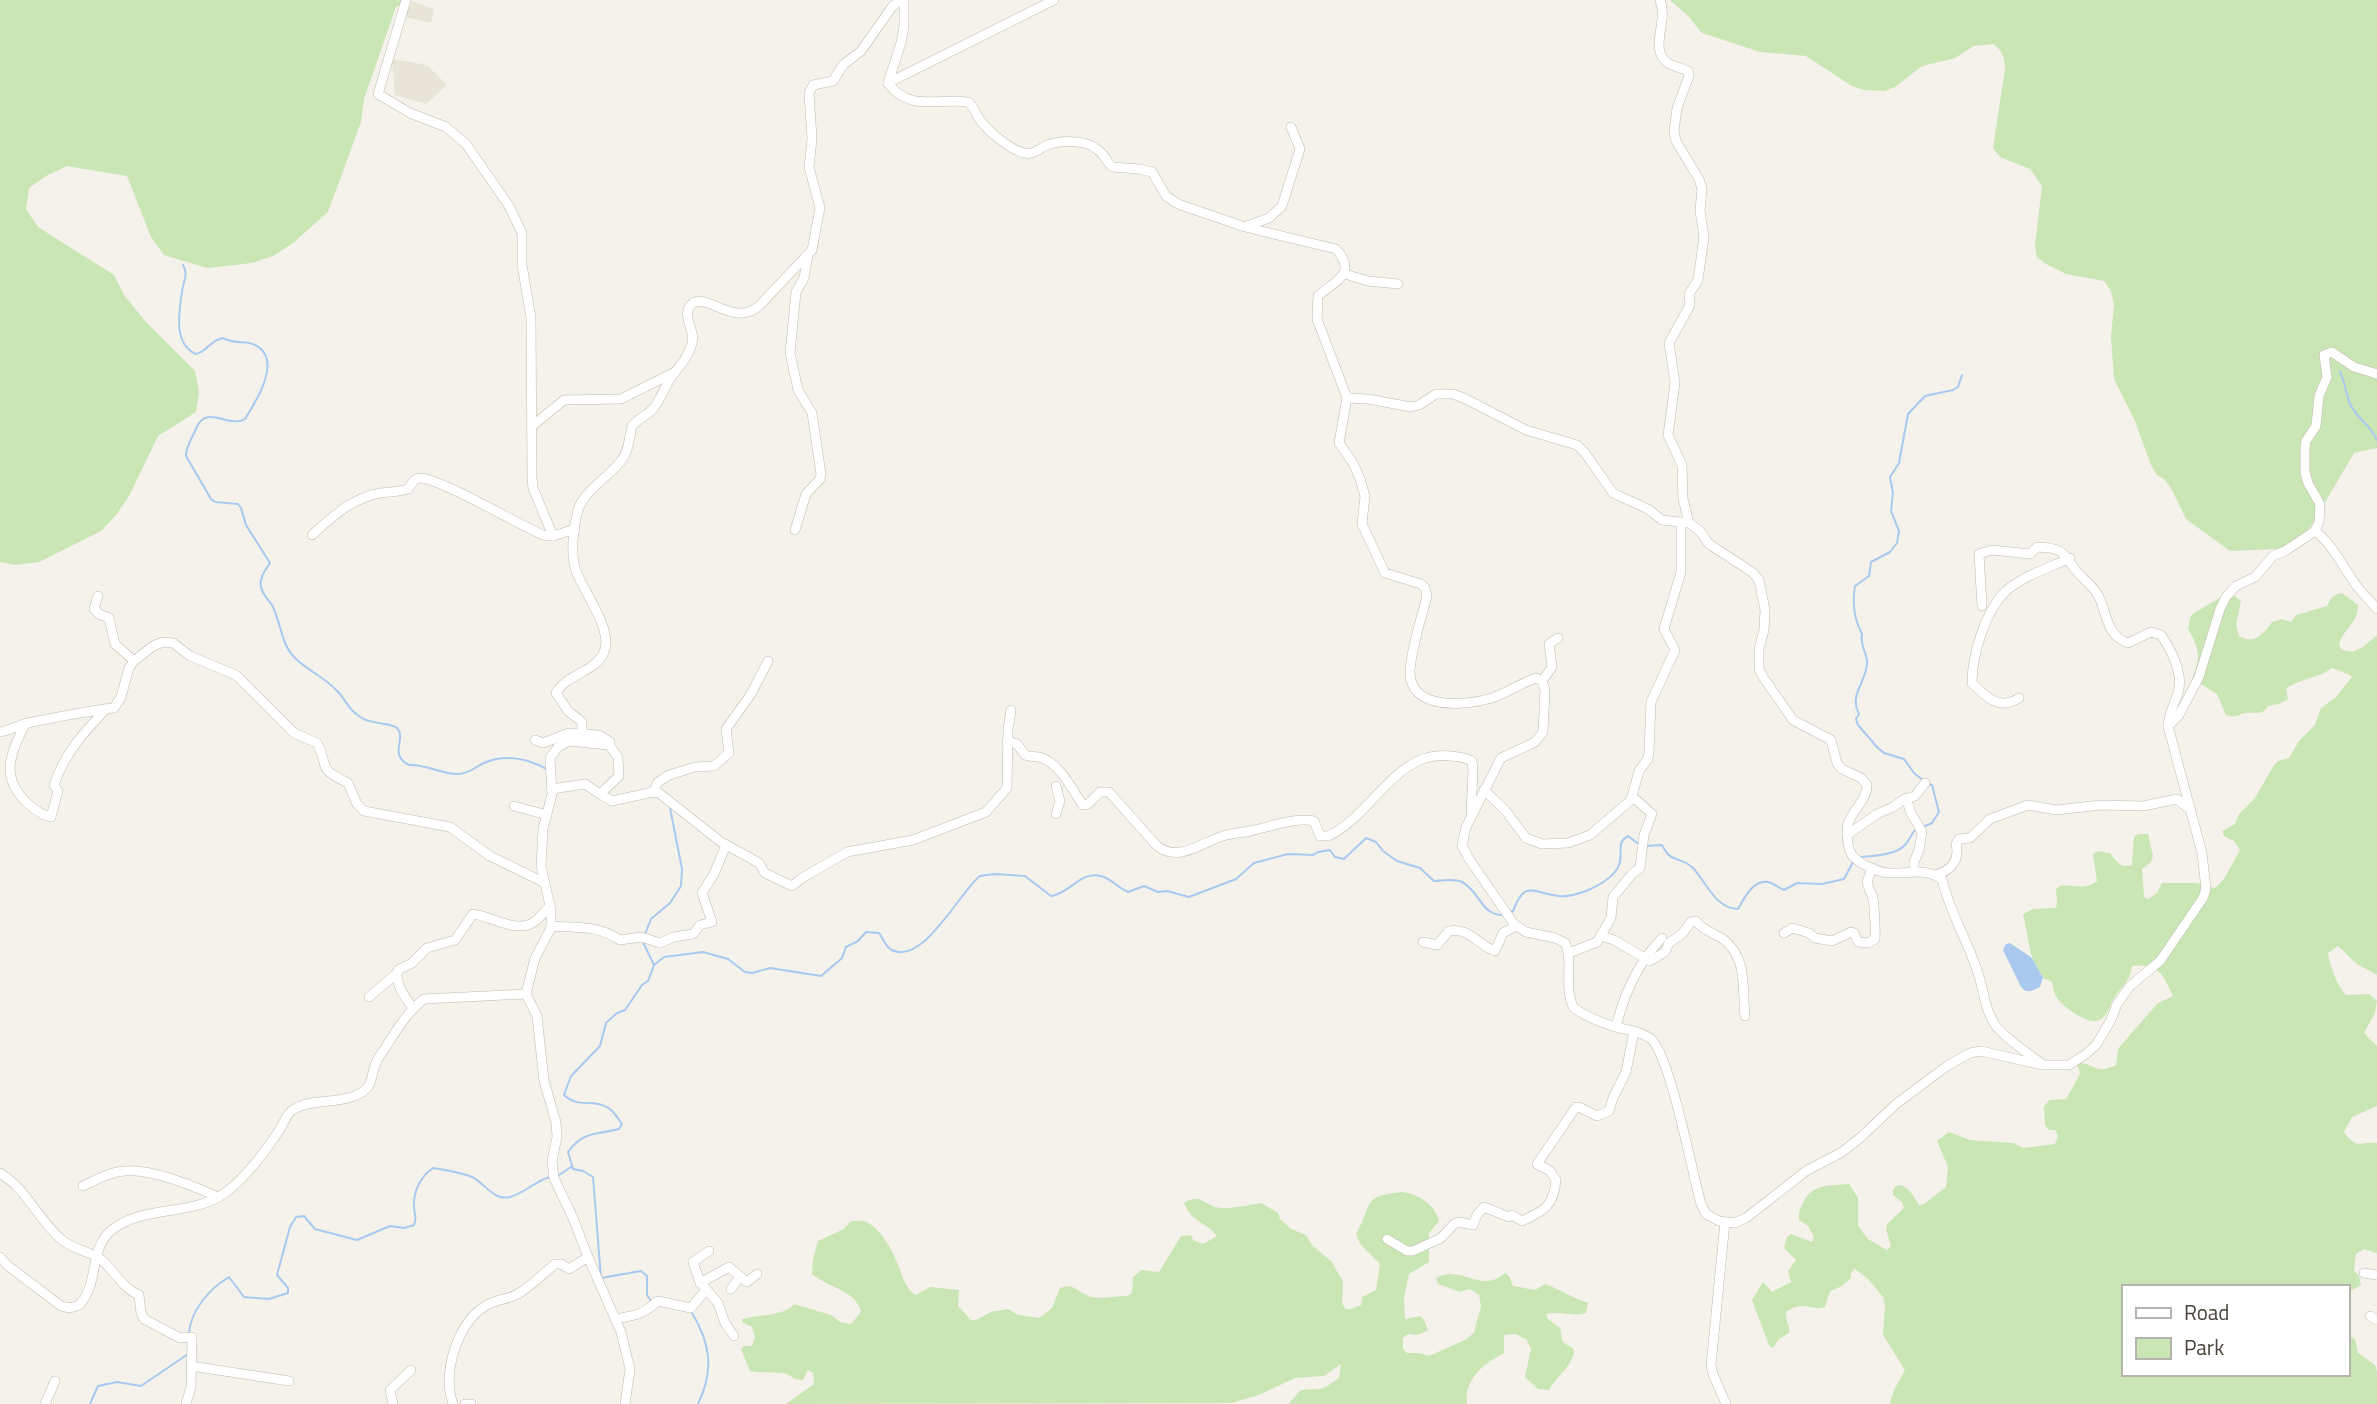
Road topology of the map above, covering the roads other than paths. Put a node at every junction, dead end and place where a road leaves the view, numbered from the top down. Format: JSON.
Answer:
{"nodes":[{"id":1,"x":406,"y":0,"type":"edge"},
{"id":2,"x":902,"y":0,"type":"edge"},
{"id":3,"x":1054,"y":0,"type":"edge"},
{"id":4,"x":1660,"y":0,"type":"edge"},
{"id":5,"x":888,"y":83,"type":"junction"},
{"id":6,"x":1291,"y":127,"type":"dead end"},
{"id":7,"x":1245,"y":227,"type":"junction"},
{"id":8,"x":808,"y":255,"type":"junction"},
{"id":9,"x":1345,"y":274,"type":"junction"},
{"id":10,"x":1398,"y":284,"type":"dead end"},
{"id":11,"x":675,"y":372,"type":"junction"},
{"id":12,"x":2377,"y":374,"type":"edge"},
{"id":13,"x":1347,"y":398,"type":"junction"},
{"id":14,"x":531,"y":426,"type":"junction"},
{"id":15,"x":1685,"y":523,"type":"junction"},
{"id":16,"x":575,"y":529,"type":"junction"},
{"id":17,"x":795,"y":530,"type":"dead end"},
{"id":18,"x":2315,"y":531,"type":"junction"},
{"id":19,"x":312,"y":534,"type":"dead end"},
{"id":20,"x":553,"y":536,"type":"junction"},
{"id":21,"x":2070,"y":558,"type":"junction"},
{"id":22,"x":98,"y":596,"type":"dead end"},
{"id":23,"x":1982,"y":606,"type":"dead end"},
{"id":24,"x":2377,"y":610,"type":"edge"},
{"id":25,"x":1558,"y":638,"type":"dead end"},
{"id":26,"x":134,"y":661,"type":"junction"},
{"id":27,"x":768,"y":661,"type":"dead end"},
{"id":28,"x":1542,"y":681,"type":"junction"},
{"id":29,"x":2019,"y":698,"type":"dead end"},
{"id":30,"x":106,"y":709,"type":"junction"},
{"id":31,"x":1011,"y":710,"type":"dead end"},
{"id":32,"x":25,"y":724,"type":"junction"},
{"id":33,"x":2168,"y":726,"type":"junction"},
{"id":34,"x":0,"y":732,"type":"edge"},
{"id":35,"x":581,"y":735,"type":"junction"},
{"id":36,"x":535,"y":740,"type":"dead end"},
{"id":37,"x":568,"y":741,"type":"junction"},
{"id":38,"x":1007,"y":741,"type":"junction"},
{"id":39,"x":609,"y":745,"type":"junction"},
{"id":40,"x":1925,"y":783,"type":"dead end"},
{"id":41,"x":1056,"y":786,"type":"dead end"},
{"id":42,"x":2184,"y":788,"type":"junction"},
{"id":43,"x":552,"y":789,"type":"junction"},
{"id":44,"x":1484,"y":790,"type":"junction"},
{"id":45,"x":653,"y":792,"type":"junction"},
{"id":46,"x":600,"y":794,"type":"junction"},
{"id":47,"x":1077,"y":796,"type":"junction"},
{"id":48,"x":1632,"y":796,"type":"junction"},
{"id":49,"x":1906,"y":798,"type":"junction"},
{"id":50,"x":2173,"y":799,"type":"junction"},
{"id":51,"x":1060,"y":801,"type":"junction"},
{"id":52,"x":514,"y":806,"type":"dead end"},
{"id":53,"x":1056,"y":814,"type":"dead end"},
{"id":54,"x":547,"y":815,"type":"junction"},
{"id":55,"x":2192,"y":816,"type":"junction"},
{"id":56,"x":1470,"y":819,"type":"junction"},
{"id":57,"x":1847,"y":835,"type":"junction"},
{"id":58,"x":726,"y":845,"type":"junction"},
{"id":59,"x":1872,"y":868,"type":"junction"},
{"id":60,"x":1914,"y":871,"type":"junction"},
{"id":61,"x":1935,"y":875,"type":"junction"},
{"id":62,"x":543,"y":882,"type":"junction"},
{"id":63,"x":550,"y":906,"type":"junction"},
{"id":64,"x":551,"y":926,"type":"junction"},
{"id":65,"x":1516,"y":926,"type":"junction"},
{"id":66,"x":1784,"y":933,"type":"dead end"},
{"id":67,"x":1601,"y":936,"type":"junction"},
{"id":68,"x":1662,"y":939,"type":"dead end"},
{"id":69,"x":1423,"y":942,"type":"dead end"},
{"id":70,"x":1569,"y":953,"type":"junction"},
{"id":71,"x":1645,"y":960,"type":"junction"},
{"id":72,"x":396,"y":974,"type":"junction"},
{"id":73,"x":526,"y":993,"type":"junction"},
{"id":74,"x":369,"y":997,"type":"dead end"},
{"id":75,"x":413,"y":1008,"type":"junction"},
{"id":76,"x":1745,"y":1016,"type":"dead end"},
{"id":77,"x":1616,"y":1027,"type":"junction"},
{"id":78,"x":1634,"y":1031,"type":"junction"},
{"id":79,"x":2042,"y":1065,"type":"junction"},
{"id":80,"x":0,"y":1172,"type":"edge"},
{"id":81,"x":83,"y":1186,"type":"dead end"},
{"id":82,"x":219,"y":1196,"type":"junction"},
{"id":83,"x":1725,"y":1222,"type":"junction"},
{"id":84,"x":1387,"y":1239,"type":"dead end"},
{"id":85,"x":709,"y":1251,"type":"dead end"},
{"id":86,"x":96,"y":1255,"type":"junction"},
{"id":87,"x":0,"y":1256,"type":"edge"},
{"id":88,"x":588,"y":1257,"type":"junction"},
{"id":89,"x":2364,"y":1273,"type":"dead end"},
{"id":90,"x":757,"y":1274,"type":"dead end"},
{"id":91,"x":2377,"y":1275,"type":"edge"},
{"id":92,"x":739,"y":1278,"type":"junction"},
{"id":93,"x":703,"y":1286,"type":"junction"},
{"id":94,"x":731,"y":1289,"type":"dead end"},
{"id":95,"x":616,"y":1319,"type":"junction"},
{"id":96,"x":734,"y":1336,"type":"dead end"},
{"id":97,"x":191,"y":1366,"type":"junction"},
{"id":98,"x":411,"y":1370,"type":"dead end"},
{"id":99,"x":55,"y":1381,"type":"dead end"},
{"id":100,"x":289,"y":1381,"type":"dead end"},
{"id":101,"x":45,"y":1404,"type":"edge"},
{"id":102,"x":186,"y":1404,"type":"edge"},
{"id":103,"x":393,"y":1404,"type":"edge"},
{"id":104,"x":453,"y":1404,"type":"edge"},
{"id":105,"x":465,"y":1404,"type":"edge"},
{"id":106,"x":471,"y":1404,"type":"edge"},
{"id":107,"x":625,"y":1404,"type":"edge"},
{"id":108,"x":1726,"y":1404,"type":"edge"}],
"edges":[{"from":1,"to":14,"type":"street"},
{"from":2,"to":5,"type":"street"},
{"from":2,"to":8,"type":"street"},
{"from":3,"to":5,"type":"street"},
{"from":4,"to":15,"type":"street"},
{"from":5,"to":7,"type":"street"},
{"from":6,"to":7,"type":"street"},
{"from":7,"to":9,"type":"street"},
{"from":8,"to":11,"type":"street"},
{"from":8,"to":17,"type":"street"},
{"from":9,"to":10,"type":"street"},
{"from":9,"to":13,"type":"street"},
{"from":11,"to":14,"type":"street"},
{"from":11,"to":16,"type":"street"},
{"from":12,"to":18,"type":"street"},
{"from":13,"to":15,"type":"street"},
{"from":13,"to":28,"type":"street"},
{"from":14,"to":20,"type":"street"},
{"from":15,"to":48,"type":"street"},
{"from":15,"to":57,"type":"street"},
{"from":16,"to":20,"type":"street"},
{"from":16,"to":35,"type":"street"},
{"from":18,"to":24,"type":"street"},
{"from":18,"to":33,"type":"street"},
{"from":19,"to":20,"type":"street"},
{"from":21,"to":23,"type":"street"},
{"from":21,"to":29,"type":"street"},
{"from":21,"to":33,"type":"street"},
{"from":22,"to":26,"type":"street"},
{"from":25,"to":28,"type":"street"},
{"from":26,"to":30,"type":"street"},
{"from":26,"to":62,"type":"street"},
{"from":27,"to":45,"type":"street"},
{"from":28,"to":44,"type":"street"},
{"from":30,"to":32,"type":"street"},
{"from":30,"to":32,"type":"street"},
{"from":31,"to":38,"type":"street"},
{"from":32,"to":34,"type":"street"},
{"from":33,"to":42,"type":"street"},
{"from":35,"to":36,"type":"street"},
{"from":35,"to":37,"type":"street"},
{"from":35,"to":39,"type":"street"},
{"from":37,"to":39,"type":"street"},
{"from":37,"to":43,"type":"street"},
{"from":38,"to":47,"type":"street"},
{"from":38,"to":58,"type":"street"},
{"from":39,"to":46,"type":"street"},
{"from":40,"to":49,"type":"street"},
{"from":41,"to":51,"type":"street"},
{"from":42,"to":50,"type":"street"},
{"from":42,"to":55,"type":"street"},
{"from":43,"to":46,"type":"street"},
{"from":43,"to":54,"type":"street"},
{"from":44,"to":48,"type":"street"},
{"from":44,"to":56,"type":"street"},
{"from":45,"to":46,"type":"street"},
{"from":45,"to":58,"type":"street"},
{"from":47,"to":51,"type":"street"},
{"from":47,"to":56,"type":"street"},
{"from":48,"to":67,"type":"street"},
{"from":49,"to":57,"type":"street"},
{"from":49,"to":60,"type":"street"},
{"from":50,"to":55,"type":"street"},
{"from":50,"to":61,"type":"street"},
{"from":51,"to":53,"type":"street"},
{"from":52,"to":54,"type":"street"},
{"from":54,"to":62,"type":"street"},
{"from":55,"to":79,"type":"street"},
{"from":56,"to":65,"type":"street"},
{"from":57,"to":59,"type":"street"},
{"from":58,"to":64,"type":"street"},
{"from":59,"to":60,"type":"street"},
{"from":59,"to":66,"type":"street"},
{"from":60,"to":61,"type":"street"},
{"from":61,"to":79,"type":"street"},
{"from":62,"to":63,"type":"street"},
{"from":63,"to":64,"type":"street"},
{"from":63,"to":72,"type":"street"},
{"from":64,"to":73,"type":"street"},
{"from":65,"to":69,"type":"street"},
{"from":65,"to":70,"type":"street"},
{"from":67,"to":70,"type":"street"},
{"from":67,"to":71,"type":"street"},
{"from":68,"to":71,"type":"street"},
{"from":70,"to":77,"type":"street"},
{"from":71,"to":76,"type":"street"},
{"from":71,"to":77,"type":"street"},
{"from":72,"to":74,"type":"street"},
{"from":72,"to":75,"type":"street"},
{"from":73,"to":75,"type":"street"},
{"from":73,"to":88,"type":"street"},
{"from":75,"to":82,"type":"street"},
{"from":77,"to":78,"type":"street"},
{"from":78,"to":83,"type":"street"},
{"from":78,"to":84,"type":"street"},
{"from":79,"to":83,"type":"street"},
{"from":80,"to":86,"type":"street"},
{"from":81,"to":82,"type":"street"},
{"from":82,"to":86,"type":"street"},
{"from":83,"to":108,"type":"street"},
{"from":85,"to":93,"type":"street"},
{"from":86,"to":87,"type":"street"},
{"from":86,"to":97,"type":"street"},
{"from":88,"to":95,"type":"street"},
{"from":88,"to":104,"type":"street"},
{"from":89,"to":91,"type":"street"},
{"from":90,"to":92,"type":"street"},
{"from":92,"to":93,"type":"street"},
{"from":92,"to":94,"type":"street"},
{"from":93,"to":95,"type":"street"},
{"from":93,"to":96,"type":"street"},
{"from":95,"to":107,"type":"street"},
{"from":97,"to":100,"type":"street"},
{"from":97,"to":102,"type":"street"},
{"from":98,"to":103,"type":"street"},
{"from":99,"to":101,"type":"street"},
{"from":105,"to":106,"type":"street"}]}
